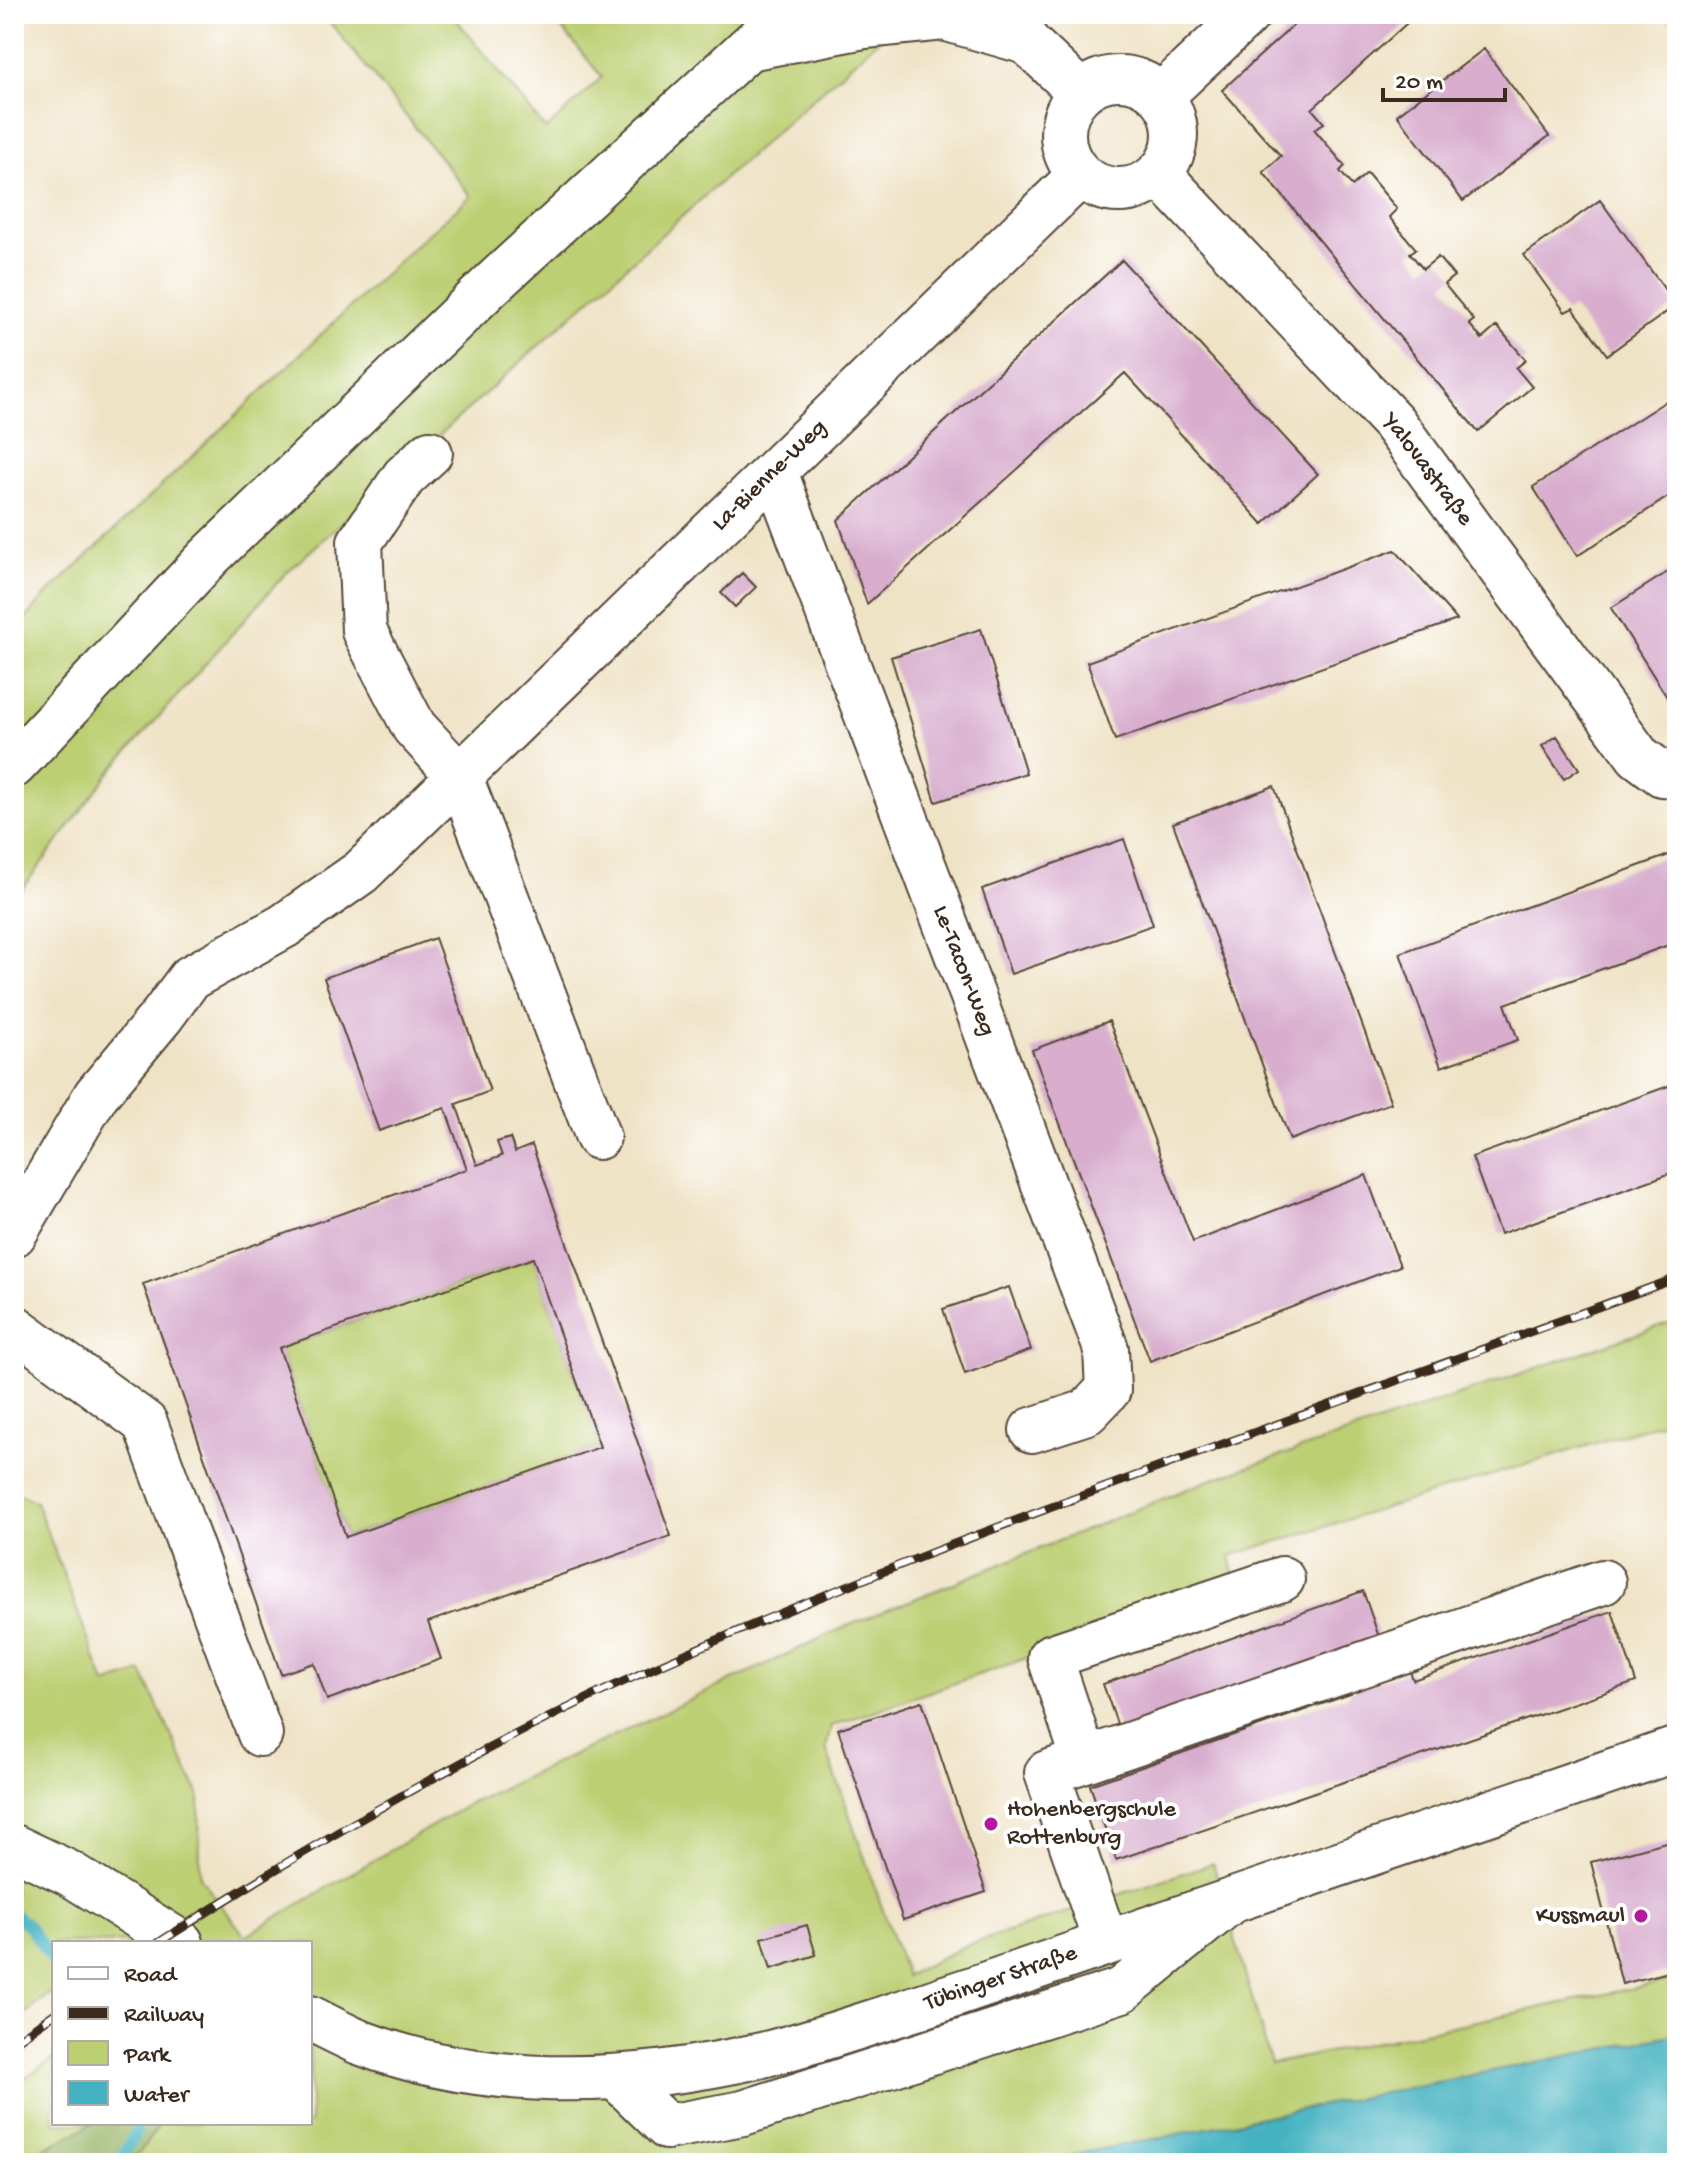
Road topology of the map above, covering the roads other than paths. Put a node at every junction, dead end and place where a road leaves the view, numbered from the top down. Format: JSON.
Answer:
{"nodes":[{"id":1,"x":785,"y":14,"type":"edge"},
{"id":2,"x":1248,"y":14,"type":"edge"},
{"id":3,"x":942,"y":16,"type":"edge"},
{"id":4,"x":1020,"y":28,"type":"edge"},
{"id":5,"x":748,"y":48,"type":"junction"},
{"id":6,"x":1081,"y":93,"type":"junction"},
{"id":7,"x":1161,"y":96,"type":"junction"},
{"id":8,"x":1159,"y":174,"type":"junction"},
{"id":9,"x":1080,"y":175,"type":"junction"},
{"id":10,"x":430,"y":453,"type":"dead end"},
{"id":11,"x":775,"y":472,"type":"junction"},
{"id":12,"x":14,"y":765,"type":"edge"},
{"id":13,"x":1677,"y":775,"type":"edge"},
{"id":14,"x":460,"y":777,"type":"junction"},
{"id":15,"x":598,"y":1137,"type":"dead end"},
{"id":16,"x":14,"y":1234,"type":"edge"},
{"id":17,"x":14,"y":1327,"type":"edge"},
{"id":18,"x":1032,"y":1430,"type":"dead end"},
{"id":19,"x":1282,"y":1579,"type":"dead end"},
{"id":20,"x":1603,"y":1582,"type":"dead end"},
{"id":21,"x":260,"y":1734,"type":"dead end"},
{"id":22,"x":1677,"y":1749,"type":"edge"},
{"id":23,"x":1084,"y":1760,"type":"junction"},
{"id":24,"x":14,"y":1847,"type":"edge"},
{"id":25,"x":1232,"y":1900,"type":"junction"},
{"id":26,"x":178,"y":1941,"type":"edge"},
{"id":27,"x":1106,"y":1943,"type":"junction"},
{"id":28,"x":312,"y":2019,"type":"edge"},
{"id":29,"x":617,"y":2078,"type":"junction"}],
"edges":[{"from":1,"to":5,"type":"main road"},
{"from":2,"to":7,"type":"main road"},
{"from":3,"to":4,"type":"main road"},
{"from":3,"to":5,"type":"main road"},
{"from":4,"to":6,"type":"main road"},
{"from":5,"to":12,"type":"main road"},
{"from":6,"to":7,"type":"main road"},
{"from":6,"to":9,"type":"main road"},
{"from":7,"to":8,"type":"main road"},
{"from":8,"to":9,"type":"main road"},
{"from":8,"to":13,"type":"main road","name":"Yalovastraße"},
{"from":9,"to":11,"type":"main road","name":"La-Bienne-Weg"},
{"from":10,"to":14,"type":"main road"},
{"from":11,"to":14,"type":"main road","name":"La-Bienne-Weg"},
{"from":11,"to":18,"type":"main road","name":"Le-Tacon-Weg"},
{"from":14,"to":15,"type":"main road"},
{"from":14,"to":16,"type":"main road","name":"La-Bienne-Weg"},
{"from":17,"to":21,"type":"main road"},
{"from":19,"to":23,"type":"main road"},
{"from":20,"to":23,"type":"main road"},
{"from":22,"to":25,"type":"main road","name":"Tübinger Straße"},
{"from":23,"to":27,"type":"main road"},
{"from":24,"to":26,"type":"main road"},
{"from":25,"to":27,"type":"main road","name":"Tübinger Straße"},
{"from":25,"to":29,"type":"main road"},
{"from":27,"to":29,"type":"main road","name":"Tübinger Straße"},
{"from":28,"to":29,"type":"main road","name":"Tübinger Straße"}]}
